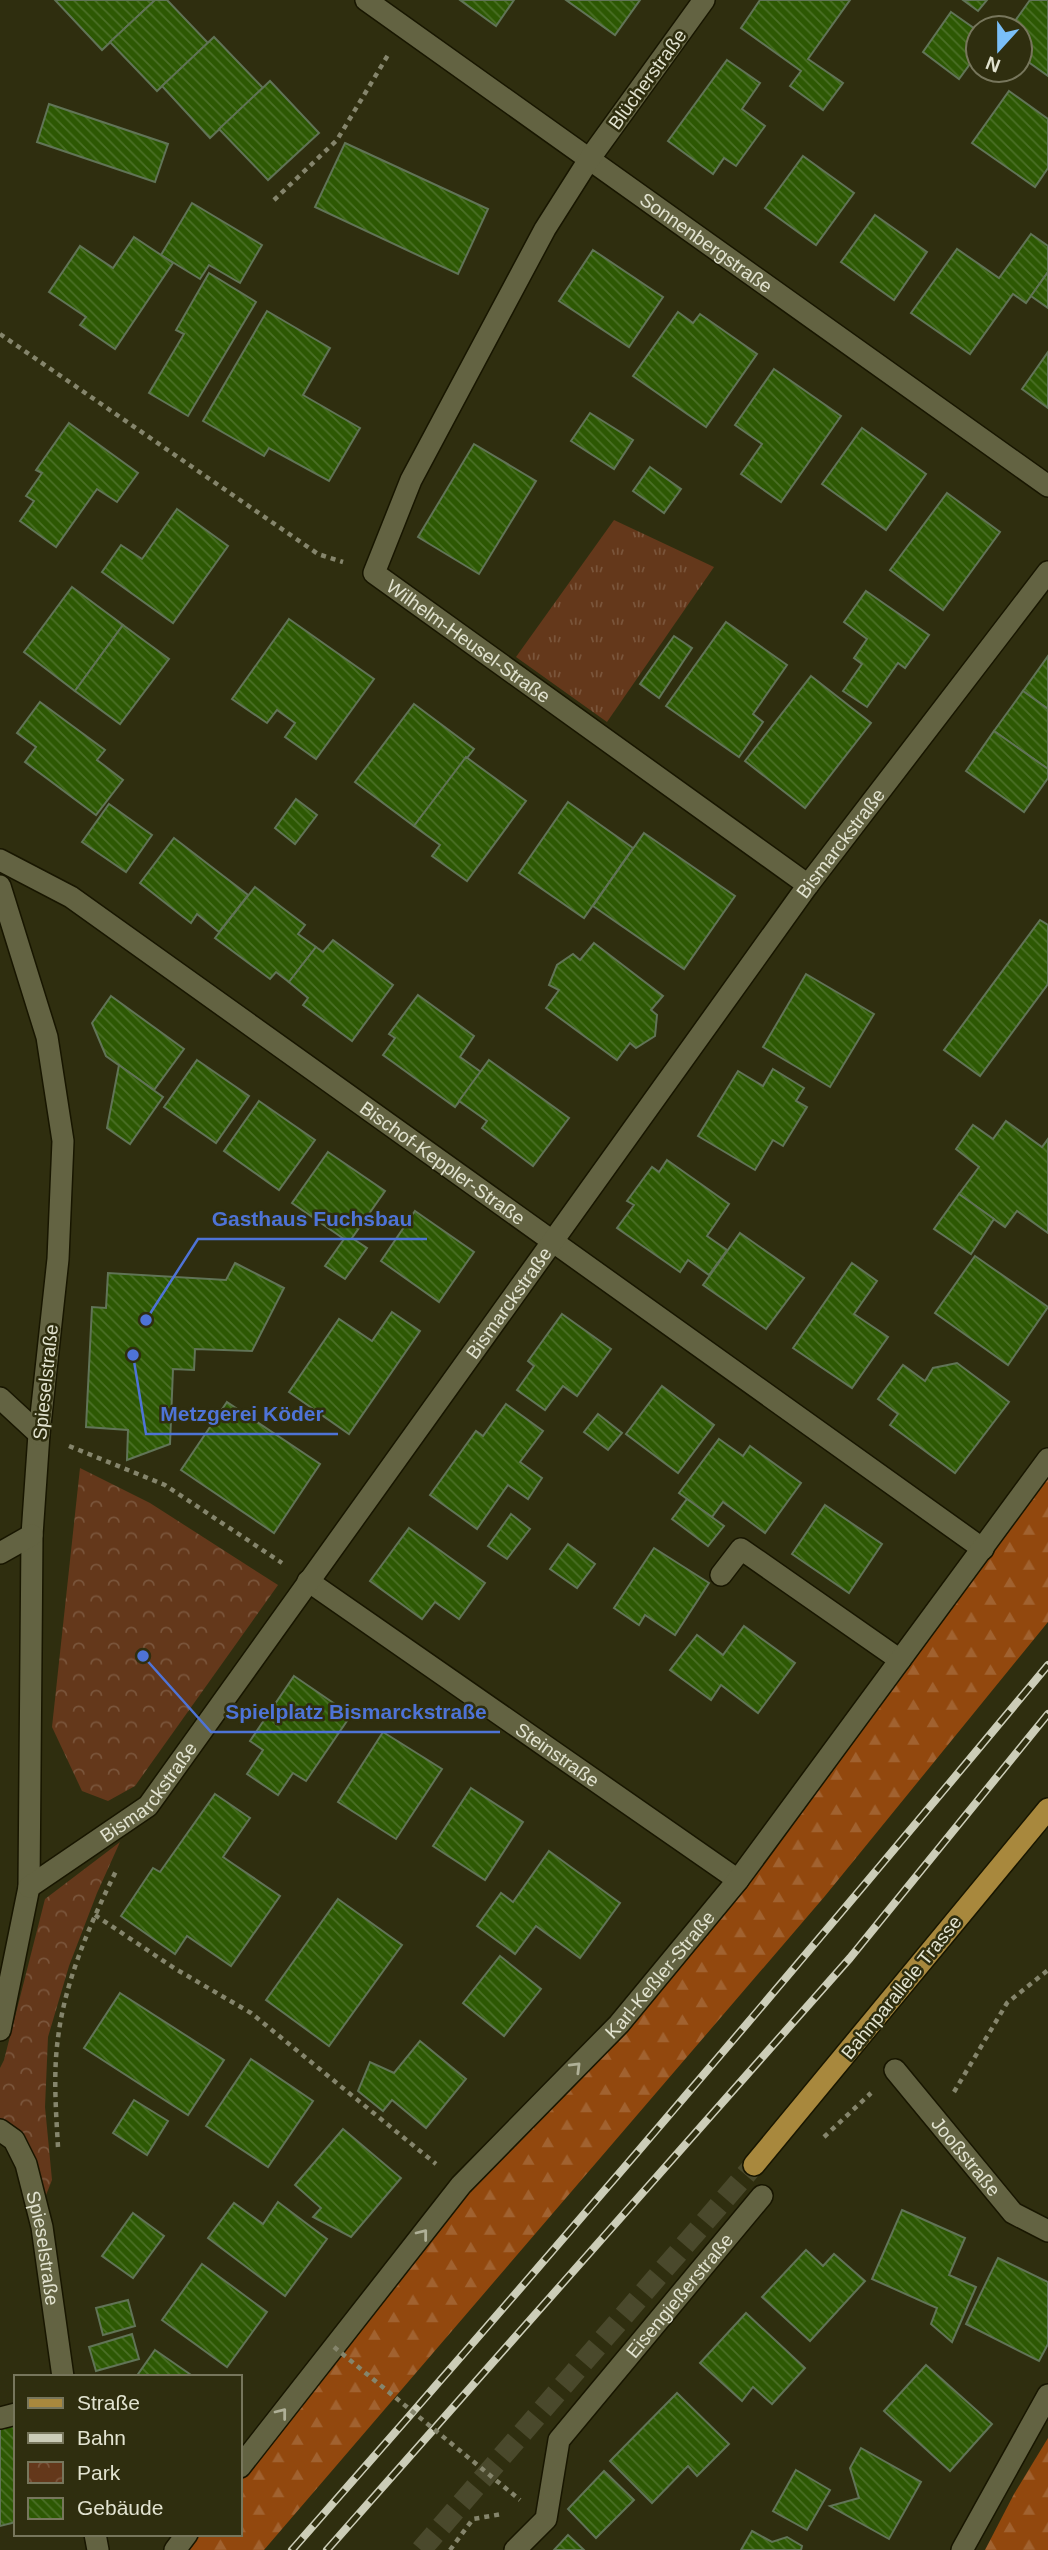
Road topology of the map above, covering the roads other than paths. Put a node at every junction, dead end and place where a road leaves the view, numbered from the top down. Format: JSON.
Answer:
{"nodes":[{"id":1,"x":366,"y":0,"type":"edge"},
{"id":2,"x":704,"y":0,"type":"edge"},
{"id":3,"x":590,"y":158,"type":"junction"},
{"id":4,"x":1048,"y":486,"type":"edge"},
{"id":5,"x":1048,"y":572,"type":"edge"},
{"id":6,"x":0,"y":860,"type":"edge"},
{"id":7,"x":808,"y":885,"type":"junction"},
{"id":8,"x":0,"y":886,"type":"edge"},
{"id":9,"x":552,"y":1241,"type":"junction"},
{"id":10,"x":0,"y":1398,"type":"edge"},
{"id":11,"x":39,"y":1434,"type":"junction"},
{"id":12,"x":1048,"y":1459,"type":"edge"},
{"id":13,"x":32,"y":1535,"type":"junction"},
{"id":14,"x":983,"y":1549,"type":"junction"},
{"id":15,"x":0,"y":1553,"type":"edge"},
{"id":16,"x":721,"y":1575,"type":"dead end"},
{"id":17,"x":308,"y":1581,"type":"junction"},
{"id":18,"x":900,"y":1660,"type":"junction"},
{"id":19,"x":1048,"y":1809,"type":"edge"},
{"id":20,"x":738,"y":1880,"type":"junction"},
{"id":21,"x":29,"y":1887,"type":"junction"},
{"id":22,"x":0,"y":2030,"type":"edge"},
{"id":23,"x":895,"y":2070,"type":"road end"},
{"id":24,"x":0,"y":2130,"type":"edge"},
{"id":25,"x":754,"y":2165,"type":"tunnel mouth"},
{"id":26,"x":762,"y":2196,"type":"dead end"},
{"id":27,"x":1048,"y":2231,"type":"edge"},
{"id":28,"x":63,"y":2375,"type":"edge"},
{"id":29,"x":1048,"y":2395,"type":"edge"},
{"id":30,"x":242,"y":2464,"type":"edge"},
{"id":31,"x":515,"y":2550,"type":"edge"},
{"id":32,"x":962,"y":2550,"type":"edge"}],
"edges":[{"from":1,"to":3,"type":"street","name":"Sonnenbergstraße"},
{"from":2,"to":3,"type":"street","name":"Blücherstraße"},
{"from":3,"to":4,"type":"street","name":"Sonnenbergstraße"},
{"from":3,"to":7,"type":"street","name":"Wilhelm-Heusel-Straße"},
{"from":5,"to":7,"type":"street","name":"Bismarckstraße"},
{"from":6,"to":9,"type":"street","name":"Bischof-Keppler-Straße"},
{"from":7,"to":9,"type":"street","name":"Bismarckstraße"},
{"from":8,"to":11,"type":"street","name":"Spieselstraße"},
{"from":9,"to":14,"type":"street","name":"Bischof-Keppler-Straße"},
{"from":9,"to":17,"type":"street","name":"Bismarckstraße"},
{"from":10,"to":11,"type":"street"},
{"from":11,"to":13,"type":"street","name":"Spieselstraße"},
{"from":12,"to":14,"type":"street","name":"Karl-Keßler-Straße"},
{"from":13,"to":15,"type":"street"},
{"from":13,"to":21,"type":"street","name":"Spieselstraße"},
{"from":14,"to":18,"type":"street","name":"Karl-Keßler-Straße"},
{"from":16,"to":18,"type":"street"},
{"from":17,"to":20,"type":"street","name":"Steinstraße"},
{"from":17,"to":21,"type":"street","name":"Bismarckstraße"},
{"from":18,"to":20,"type":"street","name":"Karl-Keßler-Straße"},
{"from":19,"to":25,"type":"main road","name":"Bahnparallele Trasse"},
{"from":30,"to":20,"type":"street","name":"Karl-Keßler-Straße","one_way":true},
{"from":21,"to":22,"type":"street"},
{"from":23,"to":27,"type":"street","name":"Jooßstraße"},
{"from":24,"to":28,"type":"street","name":"Spieselstraße"},
{"from":26,"to":31,"type":"street","name":"Eisengießerstraße"},
{"from":29,"to":32,"type":"street"}]}
